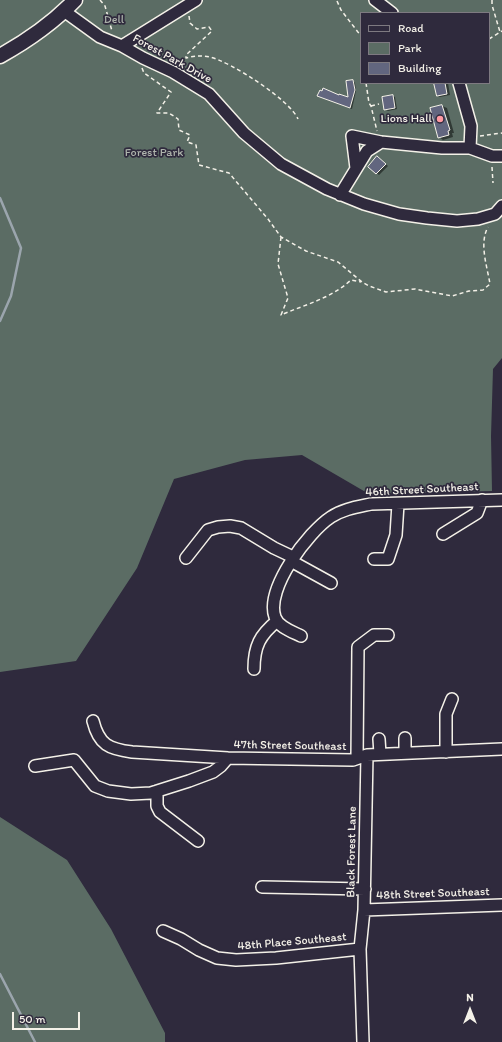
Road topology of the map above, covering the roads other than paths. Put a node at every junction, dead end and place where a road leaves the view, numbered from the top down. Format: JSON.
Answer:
{"nodes":[{"id":1,"x":196,"y":0,"type":"edge"},
{"id":2,"x":375,"y":0,"type":"edge"},
{"id":3,"x":71,"y":3,"type":"edge"},
{"id":4,"x":391,"y":12,"type":"edge"},
{"id":5,"x":119,"y":44,"type":"junction"},
{"id":6,"x":0,"y":56,"type":"edge"},
{"id":7,"x":459,"y":84,"type":"edge"},
{"id":8,"x":381,"y":142,"type":"junction"},
{"id":9,"x":470,"y":143,"type":"junction"},
{"id":10,"x":497,"y":156,"type":"edge"},
{"id":11,"x":356,"y":168,"type":"junction"},
{"id":12,"x":340,"y":195,"type":"junction"},
{"id":13,"x":498,"y":210,"type":"edge"},
{"id":14,"x":482,"y":500,"type":"junction"},
{"id":15,"x":502,"y":500,"type":"edge"},
{"id":16,"x":398,"y":504,"type":"junction"},
{"id":17,"x":443,"y":534,"type":"dead end"},
{"id":18,"x":186,"y":558,"type":"dead end"},
{"id":19,"x":292,"y":559,"type":"junction"},
{"id":20,"x":374,"y":559,"type":"dead end"},
{"id":21,"x":331,"y":583,"type":"dead end"},
{"id":22,"x":277,"y":621,"type":"junction"},
{"id":23,"x":388,"y":635,"type":"dead end"},
{"id":24,"x":301,"y":636,"type":"dead end"},
{"id":25,"x":254,"y":669,"type":"dead end"},
{"id":26,"x":452,"y":699,"type":"dead end"},
{"id":27,"x":93,"y":721,"type":"dead end"},
{"id":28,"x":405,"y":738,"type":"dead end"},
{"id":29,"x":379,"y":739,"type":"dead end"},
{"id":30,"x":502,"y":749,"type":"edge"},
{"id":31,"x":446,"y":752,"type":"junction"},
{"id":32,"x":405,"y":753,"type":"junction"},
{"id":33,"x":380,"y":754,"type":"junction"},
{"id":34,"x":362,"y":756,"type":"junction"},
{"id":35,"x":228,"y":758,"type":"junction"},
{"id":36,"x":35,"y":766,"type":"dead end"},
{"id":37,"x":157,"y":791,"type":"junction"},
{"id":38,"x":198,"y":841,"type":"dead end"},
{"id":39,"x":262,"y":887,"type":"dead end"},
{"id":40,"x":365,"y":889,"type":"junction"},
{"id":41,"x":502,"y":905,"type":"edge"},
{"id":42,"x":364,"y":910,"type":"junction"},
{"id":43,"x":163,"y":931,"type":"dead end"},
{"id":44,"x":360,"y":949,"type":"junction"},
{"id":45,"x":363,"y":1042,"type":"edge"}],
"edges":[{"from":1,"to":5,"type":"street"},
{"from":2,"to":4,"type":"street"},
{"from":3,"to":5,"type":"street","name":"Forest Park Drive"},
{"from":3,"to":6,"type":"main road"},
{"from":5,"to":12,"type":"street","name":"Forest Park Drive"},
{"from":7,"to":9,"type":"street"},
{"from":8,"to":9,"type":"street"},
{"from":8,"to":11,"type":"street"},
{"from":8,"to":11,"type":"street"},
{"from":9,"to":10,"type":"street"},
{"from":11,"to":12,"type":"street"},
{"from":12,"to":13,"type":"street","name":"Forest Park Drive"},
{"from":14,"to":15,"type":"street","name":"46th Street Southeast"},
{"from":14,"to":16,"type":"street","name":"46th Street Southeast"},
{"from":14,"to":17,"type":"street"},
{"from":16,"to":19,"type":"street","name":"46th Street Southeast"},
{"from":16,"to":20,"type":"street"},
{"from":18,"to":19,"type":"street"},
{"from":19,"to":21,"type":"street"},
{"from":19,"to":22,"type":"street","name":"46th Street Southeast"},
{"from":22,"to":24,"type":"street"},
{"from":22,"to":25,"type":"street"},
{"from":23,"to":34,"type":"street","name":"Black Forest Lane"},
{"from":26,"to":31,"type":"street"},
{"from":27,"to":35,"type":"street","name":"47th Street Southeast"},
{"from":28,"to":32,"type":"street"},
{"from":29,"to":33,"type":"street"},
{"from":30,"to":31,"type":"street","name":"47th Street Southeast"},
{"from":31,"to":32,"type":"street","name":"47th Street Southeast"},
{"from":32,"to":33,"type":"street","name":"47th Street Southeast"},
{"from":33,"to":34,"type":"street","name":"47th Street Southeast"},
{"from":34,"to":35,"type":"street","name":"47th Street Southeast"},
{"from":34,"to":40,"type":"street","name":"Black Forest Lane"},
{"from":35,"to":37,"type":"street"},
{"from":36,"to":37,"type":"street"},
{"from":37,"to":38,"type":"street"},
{"from":39,"to":40,"type":"street"},
{"from":40,"to":42,"type":"street","name":"Black Forest Lane"},
{"from":41,"to":42,"type":"street","name":"48th Street Southeast"},
{"from":42,"to":44,"type":"street","name":"Black Forest Lane"},
{"from":43,"to":44,"type":"street","name":"48th Place Southeast"},
{"from":44,"to":45,"type":"street","name":"48th Place Southeast"}]}
